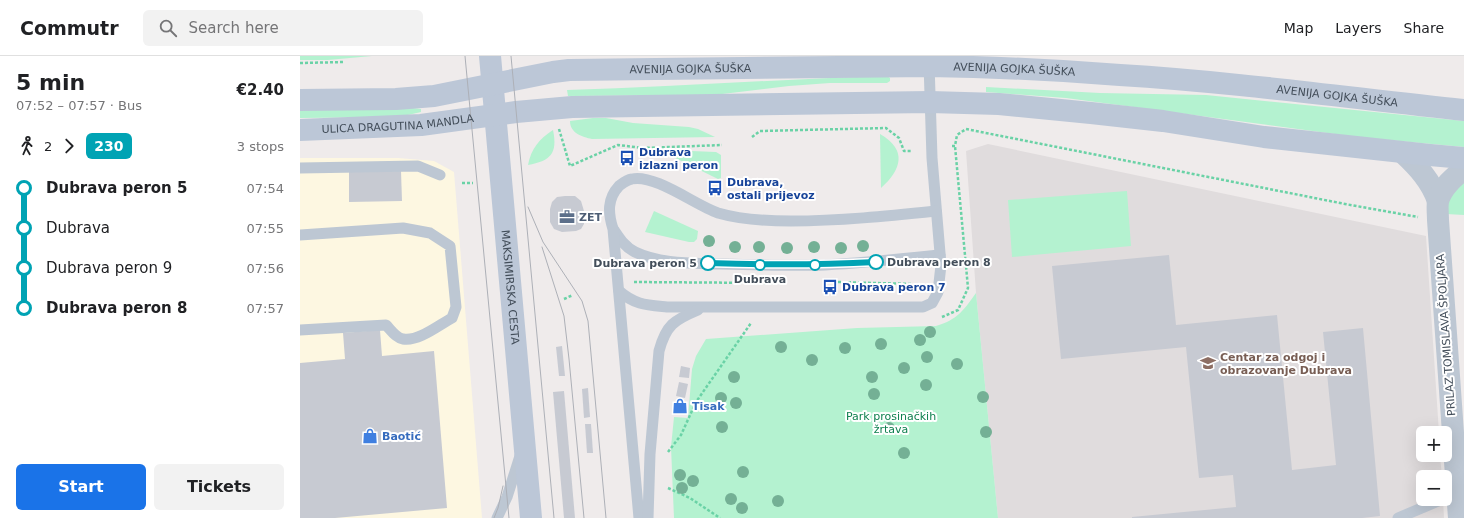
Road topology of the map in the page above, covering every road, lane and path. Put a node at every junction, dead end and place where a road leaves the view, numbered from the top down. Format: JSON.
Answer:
{"nodes":[{"id":1,"x":490,"y":56,"type":"edge"},
{"id":2,"x":929,"y":61,"type":"edge"},
{"id":3,"x":345,"y":62,"type":"dead end"},
{"id":4,"x":300,"y":64,"type":"edge"},
{"id":5,"x":492,"y":84,"type":"junction"},
{"id":6,"x":300,"y":100,"type":"edge"},
{"id":7,"x":930,"y":102,"type":"junction"},
{"id":8,"x":1464,"y":110,"type":"edge"},
{"id":9,"x":494,"y":116,"type":"junction"},
{"id":10,"x":558,"y":126,"type":"dead end"},
{"id":11,"x":300,"y":130,"type":"edge"},
{"id":12,"x":752,"y":137,"type":"dead end"},
{"id":13,"x":722,"y":145,"type":"dead end"},
{"id":14,"x":952,"y":146,"type":"dead end"},
{"id":15,"x":912,"y":151,"type":"dead end"},
{"id":16,"x":1403,"y":153,"type":"junction"},
{"id":17,"x":1464,"y":158,"type":"edge"},
{"id":18,"x":300,"y":168,"type":"edge"},
{"id":19,"x":1464,"y":169,"type":"edge"},
{"id":20,"x":440,"y":176,"type":"dead end"},
{"id":21,"x":462,"y":183,"type":"dead end"},
{"id":22,"x":473,"y":183,"type":"dead end"},
{"id":23,"x":1438,"y":201,"type":"junction"},
{"id":24,"x":936,"y":211,"type":"junction"},
{"id":25,"x":1419,"y":217,"type":"dead end"},
{"id":26,"x":613,"y":229,"type":"junction"},
{"id":27,"x":300,"y":235,"type":"edge"},
{"id":28,"x":940,"y":255,"type":"junction"},
{"id":29,"x":633,"y":282,"type":"dead end"},
{"id":30,"x":837,"y":282,"type":"dead end"},
{"id":31,"x":765,"y":283,"type":"dead end"},
{"id":32,"x":912,"y":284,"type":"dead end"},
{"id":33,"x":619,"y":291,"type":"junction"},
{"id":34,"x":573,"y":295,"type":"dead end"},
{"id":35,"x":564,"y":299,"type":"dead end"},
{"id":36,"x":704,"y":307,"type":"junction"},
{"id":37,"x":752,"y":323,"type":"dead end"},
{"id":38,"x":300,"y":330,"type":"edge"},
{"id":39,"x":524,"y":446,"type":"junction"},
{"id":40,"x":668,"y":452,"type":"dead end"},
{"id":41,"x":1448,"y":470,"type":"edge"},
{"id":42,"x":668,"y":488,"type":"dead end"},
{"id":43,"x":1452,"y":503,"type":"edge"},
{"id":44,"x":1427,"y":506,"type":"edge"},
{"id":45,"x":497,"y":518,"type":"edge"},
{"id":46,"x":530,"y":518,"type":"edge"},
{"id":47,"x":639,"y":518,"type":"edge"},
{"id":48,"x":648,"y":518,"type":"edge"},
{"id":49,"x":720,"y":518,"type":"edge"},
{"id":50,"x":1398,"y":518,"type":"edge"},
{"id":51,"x":1459,"y":518,"type":"edge"}],
"edges":[{"from":1,"to":5,"type":"main road","name":"MAKSIMIRSKA CESTA"},
{"from":2,"to":5,"type":"main road","name":"AVENIJA GOJKA ŠUŠKA"},
{"from":2,"to":7,"type":"lane"},
{"from":2,"to":8,"type":"main road","name":"AVENIJA GOJKA ŠUŠKA"},
{"from":3,"to":4,"type":"path"},
{"from":5,"to":6,"type":"main road"},
{"from":5,"to":9,"type":"main road","name":"MAKSIMIRSKA CESTA"},
{"from":7,"to":9,"type":"main road"},
{"from":7,"to":16,"type":"main road"},
{"from":7,"to":24,"type":"lane"},
{"from":9,"to":11,"type":"main road","name":"ULICA DRAGUTINA MANDLA"},
{"from":9,"to":39,"type":"main road","name":"MAKSIMIRSKA CESTA"},
{"from":10,"to":13,"type":"path"},
{"from":12,"to":15,"type":"path"},
{"from":14,"to":25,"type":"path"},
{"from":16,"to":17,"type":"main road"},
{"from":16,"to":23,"type":"street","name":"PRILAZ TOMISLAVA ŠPOLJARA"},
{"from":18,"to":20,"type":"lane"},
{"from":19,"to":23,"type":"street","name":"PRILAZ TOMISLAVA ŠPOLJARA"},
{"from":21,"to":22,"type":"path"},
{"from":23,"to":41,"type":"street","name":"PRILAZ TOMISLAVA ŠPOLJARA"},
{"from":24,"to":26,"type":"lane"},
{"from":24,"to":28,"type":"lane"},
{"from":26,"to":28,"type":"lane"},
{"from":26,"to":33,"type":"lane"},
{"from":27,"to":38,"type":"lane"},
{"from":28,"to":36,"type":"lane"},
{"from":29,"to":31,"type":"path"},
{"from":30,"to":32,"type":"path"},
{"from":33,"to":36,"type":"lane"},
{"from":33,"to":47,"type":"lane"},
{"from":34,"to":35,"type":"path"},
{"from":36,"to":48,"type":"lane"},
{"from":37,"to":40,"type":"path"},
{"from":39,"to":45,"type":"lane"},
{"from":39,"to":46,"type":"main road","name":"MAKSIMIRSKA CESTA"},
{"from":42,"to":49,"type":"path"},
{"from":43,"to":51,"type":"street","name":"PRILAZ TOMISLAVA ŠPOLJARA"},
{"from":44,"to":50,"type":"lane"}]}
